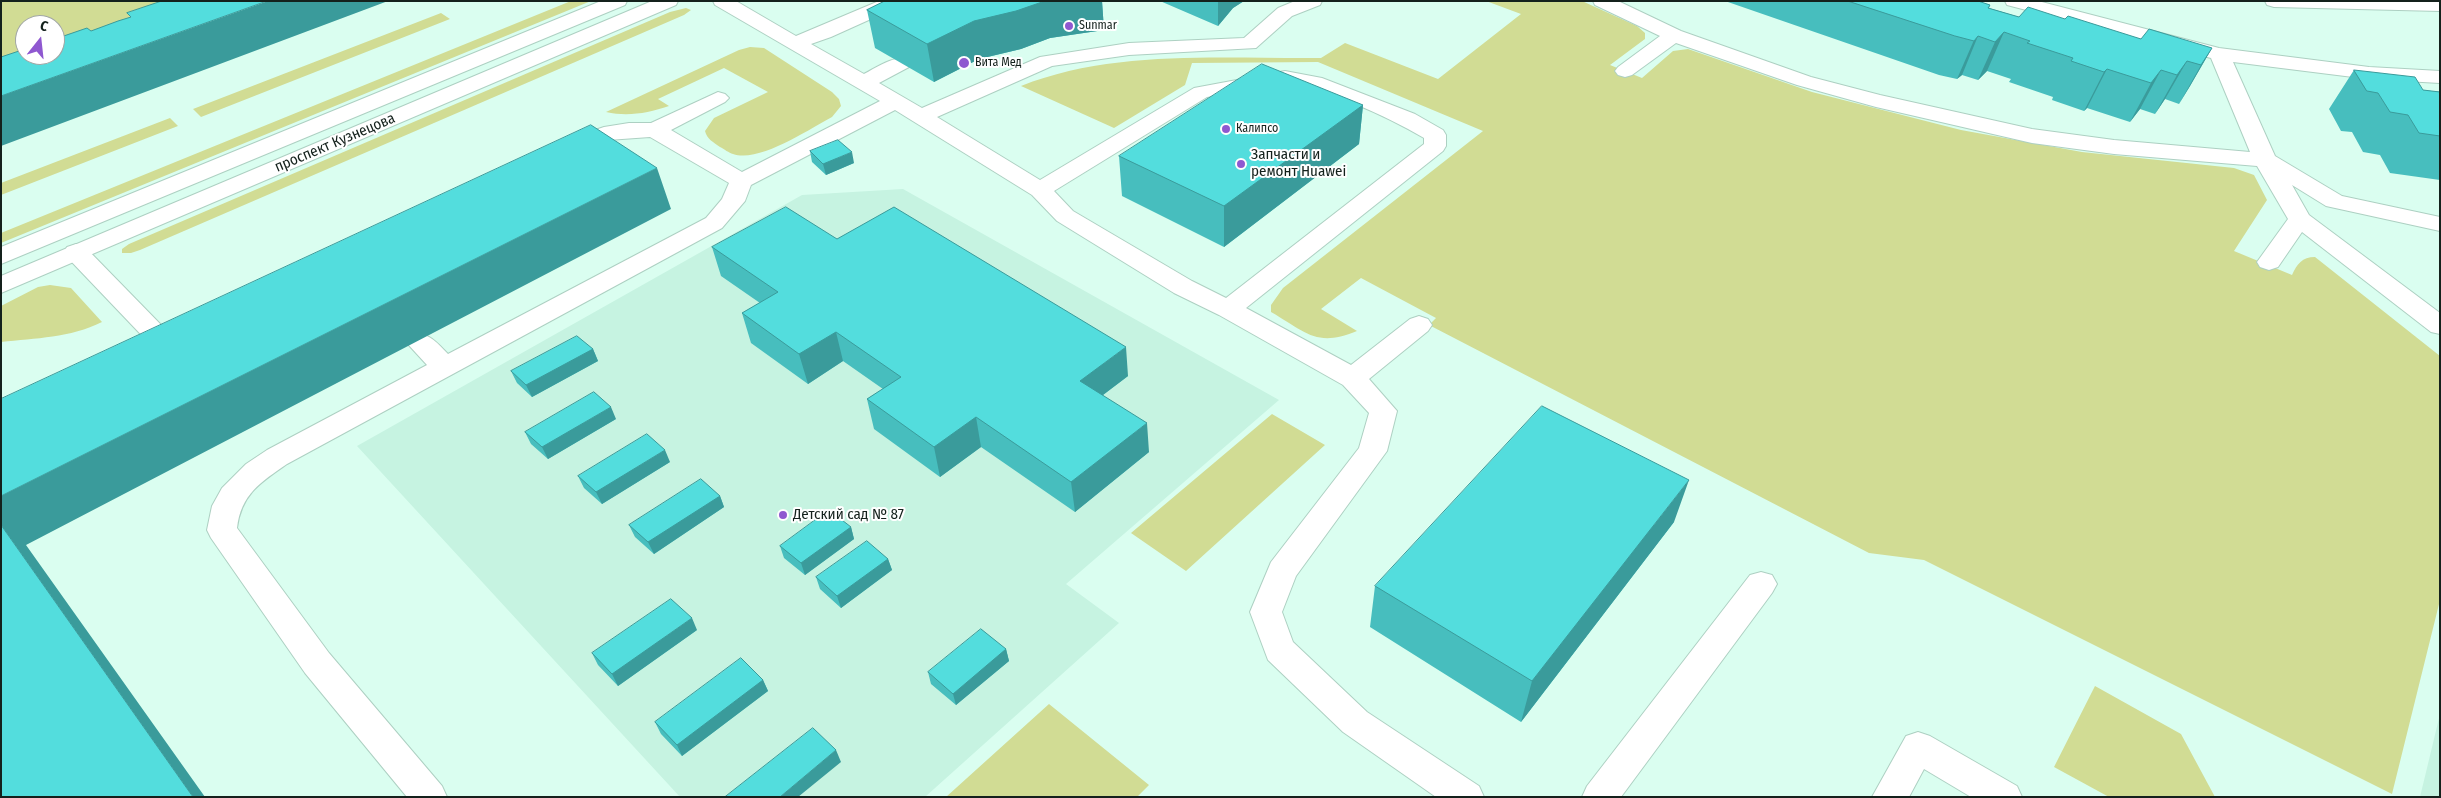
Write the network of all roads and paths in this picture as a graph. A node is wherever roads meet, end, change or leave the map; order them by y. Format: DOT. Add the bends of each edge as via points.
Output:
graph roads {
  1 [pos="618,1"];
  2 [pos="669,1"];
  3 [pos="722,1"];
  4 [pos="895,1"];
  5 [pos="1313,1"];
  6 [pos="1602,1"];
  7 [pos="2014,1"];
  8 [pos="2274,1"];
  9 [pos="2440,5"];
  10 [pos="1674,35"];
  11 [pos="794,43"];
  12 [pos="2219,54"];
  13 [pos="902,63"];
  14 [pos="1625,71"];
  15 [pos="2440,77"];
  16 [pos="862,83"];
  17 [pos="718,98"];
  18 [pos="894,102"];
  19 [pos="921,116"];
  20 [pos="655,130"];
  21 [pos="546,156"];
  22 [pos="2265,160"];
  23 [pos="741,181"];
  24 [pos="1040,190"];
  25 [pos="2300,219"];
  26 [pos="2440,224"];
  27 [pos="76,252"];
  28 [pos="1,256"];
  29 [pos="2269,262"];
  30 [pos="1,286"];
  31 [pos="1228,309"];
  32 [pos="1418,325"];
  33 [pos="2440,326"];
  34 [pos="159,338"];
  35 [pos="418,341"];
  36 [pos="446,367"];
  37 [pos="1353,378"];
  38 [pos="1761,584"];
  39 [pos="429,797"];
  40 [pos="1466,797"];
  41 [pos="1600,797"];
  42 [pos="1890,797"];
  43 [pos="2004,797"];
  1 -- 28 [label="street, проспект Кузнецова"];
  2 -- 27 [label="street, проспект Кузнецова"];
  3 -- 11 [label="street"];
  4 -- 11 [label="street"];
  5 -- 19 [label="street" via="1285,12 1249,44 1129,49 1047,61"];
  6 -- 10 [label="street"];
  7 -- 12 [label="street"];
  8 -- 9 [label="street"];
  10 -- 14 [label="street"];
  10 -- 22 [label="street" via="1804,81 1952,120 2032,136"];
  11 -- 16 [label="street"];
  12 -- 15 [label="street" via="2368,73"];
  12 -- 22 [label="street"];
  13 -- 16 [label="street"];
  16 -- 18 [label="street"];
  17 -- 20 [label="street"];
  18 -- 19 [label="street"];
  18 -- 23 [label="street"];
  19 -- 24 [label="street"];
  20 -- 21 [label="street" via="604,134"];
  20 -- 23 [label="street"];
  22 -- 25 [label="street"];
  22 -- 26 [label="street" via="2334,201"];
  23 -- 36 [label="street" via="734,201 714,223"];
  24 -- 31 [label="street" via="1065,216 1183,287"];
  24 -- 31 [label="street" via="1201,92 1268,79 1285,77 1315,82 1407,119 1434,135 1435,146"];
  25 -- 29 [label="street"];
  25 -- 33 [label="street"];
  27 -- 30 [label="street, проспект Кузнецова"];
  27 -- 34 [label="street"];
  31 -- 37 [label="street"];
  32 -- 37 [label="street"];
  35 -- 36 [label="street"];
  36 -- 39 [label="street" via="276,457 251,475 233,494 222,513 222,530 317,663"];
  37 -- 40 [label="street" via="1383,411 1374,451 1282,571 1266,612 1280,650 1354,722"];
  38 -- 41 [label="street"];
  42 -- 43 [label="street" via="1918,747"];
}
